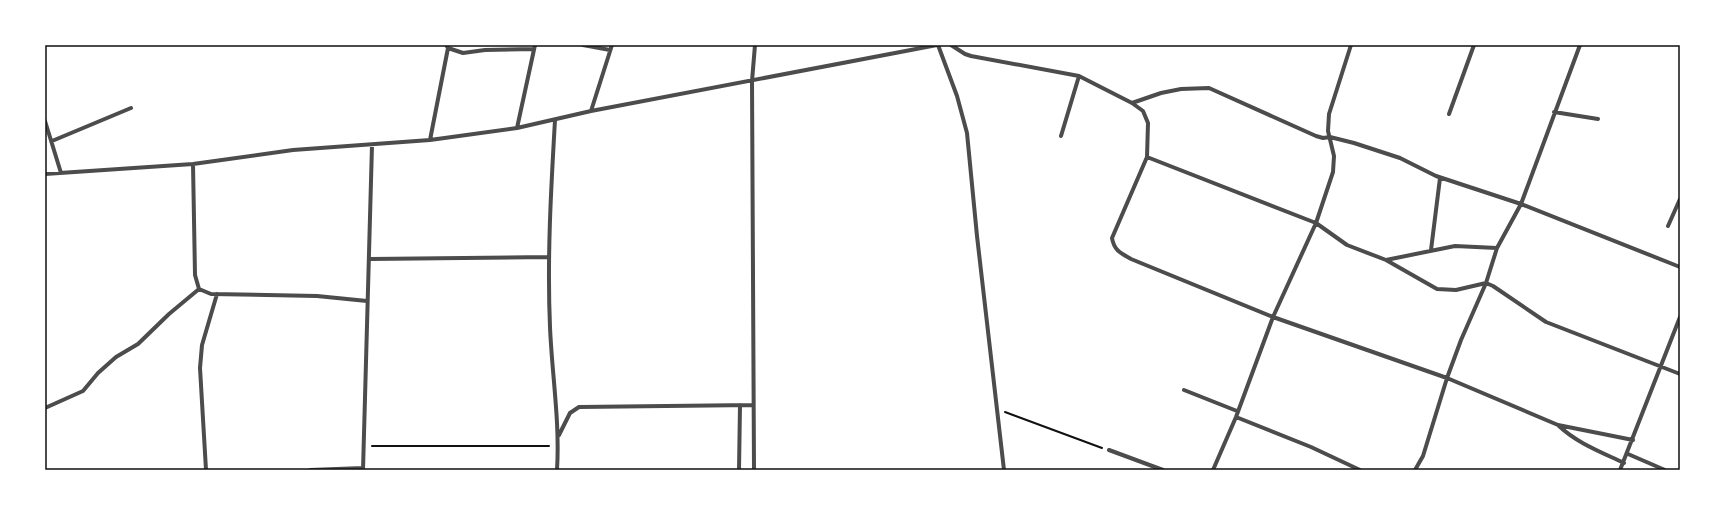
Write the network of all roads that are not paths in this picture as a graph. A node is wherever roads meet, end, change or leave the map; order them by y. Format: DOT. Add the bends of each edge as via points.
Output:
graph roads {
  1 [pos="583,45"];
  2 [pos="755,45"];
  3 [pos="937,45"];
  4 [pos="951,45"];
  5 [pos="1351,45"];
  6 [pos="1474,45"];
  7 [pos="1580,45"];
  8 [pos="447,47"];
  9 [pos="535,47"];
  10 [pos="611,47"];
  11 [pos="1079,76"];
  12 [pos="752,81"];
  13 [pos="1132,103"];
  14 [pos="131,108"];
  15 [pos="591,111"];
  16 [pos="1554,112"];
  17 [pos="1449,114"];
  18 [pos="1598,119"];
  19 [pos="555,120"];
  20 [pos="45,121"];
  21 [pos="517,128"];
  22 [pos="1061,136"];
  23 [pos="1330,137"];
  24 [pos="430,140"];
  25 [pos="52,141"];
  26 [pos="372,145"];
  27 [pos="1147,157"];
  28 [pos="193,164"];
  29 [pos="61,173"];
  30 [pos="45,174"];
  31 [pos="1440,178"];
  32 [pos="1680,199"];
  33 [pos="1521,204"];
  34 [pos="1316,223"];
  35 [pos="1668,226"];
  36 [pos="1497,248"];
  37 [pos="1431,250"];
  38 [pos="548,257"];
  39 [pos="370,259"];
  40 [pos="1386,260"];
  41 [pos="1680,267"];
  42 [pos="1486,283"];
  43 [pos="199,289"];
  44 [pos="217,294"];
  45 [pos="367,301"];
  46 [pos="1680,317"];
  47 [pos="1273,318"];
  48 [pos="1662,366"];
  49 [pos="1680,374"];
  50 [pos="1447,378"];
  51 [pos="1184,390"];
  52 [pos="740,405"];
  53 [pos="753,405"];
  54 [pos="45,408"];
  55 [pos="1237,411"];
  56 [pos="1236,417"];
  57 [pos="1558,425"];
  58 [pos="559,435"];
  59 [pos="1633,440"];
  60 [pos="1109,450"];
  61 [pos="1628,454"];
  62 [pos="1624,463"];
  63 [pos="363,469"];
  64 [pos="206,470"];
  65 [pos="310,470"];
  66 [pos="557,470"];
  67 [pos="739,470"];
  68 [pos="754,470"];
  69 [pos="1004,470"];
  70 [pos="1163,470"];
  71 [pos="1213,470"];
  72 [pos="1360,470"];
  73 [pos="1415,470"];
  74 [pos="1620,470"];
  75 [pos="1665,470"];
  1 -- 10 [label="street"];
  2 -- 12 [label="street"];
  3 -- 12 [label="street"];
  3 -- 69 [label="street" via="957,96 966,133"];
  4 -- 11 [label="street" via="971,56"];
  5 -- 23 [label="street" via="1329,114"];
  6 -- 17 [label="street"];
  7 -- 16 [label="street"];
  8 -- 9 [label="street" via="463,53"];
  8 -- 24 [label="street"];
  9 -- 21 [label="street"];
  10 -- 15 [label="street"];
  11 -- 13 [label="street"];
  11 -- 22 [label="street"];
  12 -- 15 [label="street"];
  12 -- 53 [label="street"];
  13 -- 23 [label="street" via="1181,89 1209,88 1316,136"];
  13 -- 27 [label="street" via="1143,111 1148,123"];
  14 -- 25 [label="street"];
  15 -- 19 [label="street"];
  16 -- 18 [label="street"];
  16 -- 33 [label="street"];
  19 -- 21 [label="street"];
  19 -- 38 [label="street"];
  20 -- 25 [label="street"];
  21 -- 24 [label="street"];
  23 -- 31 [label="street" via="1400,158"];
  23 -- 34 [label="street" via="1334,156 1333,172"];
  24 -- 26 [label="street"];
  25 -- 29 [label="street"];
  26 -- 28 [label="street" via="292,150"];
  26 -- 39 [label="street"];
  27 -- 34 [label="street"];
  27 -- 47 [label="street" via="1112,238 1113,246 1131,259"];
  28 -- 29 [label="street"];
  28 -- 43 [label="street" via="195,275"];
  29 -- 30 [label="street"];
  31 -- 33 [label="street"];
  31 -- 37 [label="street"];
  32 -- 35 [label="street"];
  33 -- 36 [label="street"];
  33 -- 41 [label="street"];
  34 -- 40 [label="street" via="1347,245"];
  34 -- 47 [label="street"];
  36 -- 37 [label="street" via="1455,246"];
  36 -- 42 [label="street"];
  37 -- 40 [label="street"];
  38 -- 39 [label="street"];
  38 -- 58 [label="street" via="550,328"];
  39 -- 45 [label="street"];
  40 -- 42 [label="street" via="1437,289 1456,290"];
  42 -- 48 [label="street" via="1498,288 1554,326"];
  42 -- 50 [label="street"];
  43 -- 44 [label="street"];
  43 -- 54 [label="street" via="138,344 98,372 83,391"];
  44 -- 45 [label="street" via="317,296"];
  44 -- 64 [label="street" via="202,345 200,368"];
  45 -- 63 [label="street"];
  46 -- 48 [label="street"];
  47 -- 50 [label="street"];
  47 -- 55 [label="street"];
  48 -- 49 [label="street"];
  48 -- 59 [label="street"];
  50 -- 57 [label="street"];
  50 -- 73 [label="street" via="1423,456"];
  51 -- 55 [label="street"];
  52 -- 53 [label="street"];
  52 -- 58 [label="street" via="579,407 570,413"];
  52 -- 67 [label="street"];
  53 -- 68 [label="street"];
  55 -- 56 [label="street"];
  56 -- 71 [label="street"];
  56 -- 72 [label="street"];
  57 -- 59 [label="street"];
  57 -- 62 [label="street" via="1581,443"];
  58 -- 66 [label="street"];
  59 -- 61 [label="street"];
  60 -- 70 [label="street"];
  61 -- 62 [label="street"];
  61 -- 75 [label="street"];
  62 -- 74 [label="street"];
  63 -- 65 [label="street"];
}
